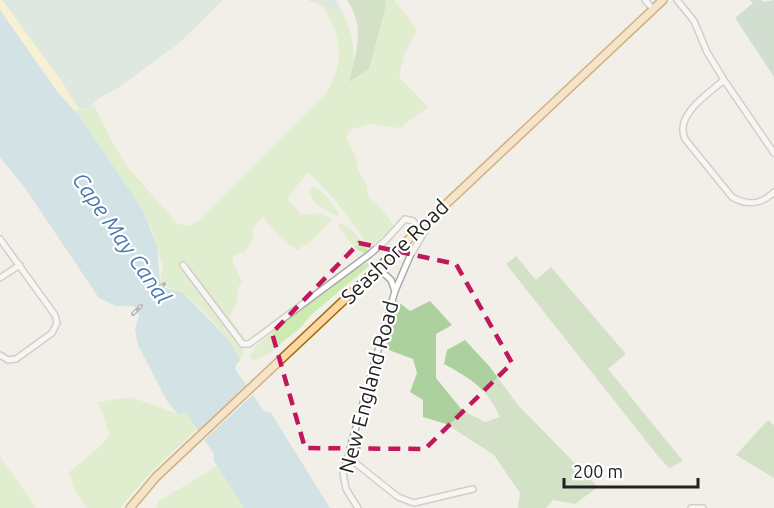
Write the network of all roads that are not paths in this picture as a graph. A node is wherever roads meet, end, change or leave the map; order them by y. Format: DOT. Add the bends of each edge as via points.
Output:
graph roads {
  1 [pos="645,0"];
  2 [pos="663,0"];
  3 [pos="677,0"];
  4 [pos="653,9"];
  5 [pos="724,80"];
  6 [pos="774,153"];
  7 [pos="774,192"];
  8 [pos="435,214"];
  9 [pos="418,229"];
  10 [pos="0,239"];
  11 [pos="20,265"];
  12 [pos="183,265"];
  13 [pos="378,268"];
  14 [pos="0,278"];
  15 [pos="396,291"];
  16 [pos="0,355"];
  17 [pos="348,457"];
  18 [pos="473,489"];
  19 [pos="130,508"];
  20 [pos="358,508"];
  21 [pos="690,508"];
  22 [pos="703,508"];
  1 -- 4 [label="street"];
  2 -- 4 [label="main road, Seashore Road"];
  3 -- 5 [label="street" via="694,21"];
  4 -- 8 [label="main road, Seashore Road"];
  5 -- 6 [label="street"];
  5 -- 7 [label="street" via="685,117 683,135 732,197 753,203"];
  8 -- 9 [label="main road, Seashore Road"];
  8 -- 15 [label="street" via="410,256"];
  9 -- 12 [label="street" via="413,221 405,219 370,254 249,344 242,344"];
  9 -- 13 [label="main road, Seashore Road"];
  10 -- 11 [label="street"];
  11 -- 14 [label="street"];
  11 -- 16 [label="street" via="57,323 55,330 16,358 8,360"];
  13 -- 15 [label="street, New England Road"];
  13 -- 19 [label="main road, Seashore Road" via="156,477"];
  15 -- 17 [label="street, New England Road"];
  17 -- 18 [label="street" via="398,497 414,503"];
  17 -- 20 [label="street, New England Road" via="344,484"];
  21 -- 22 [label="street"];
}
